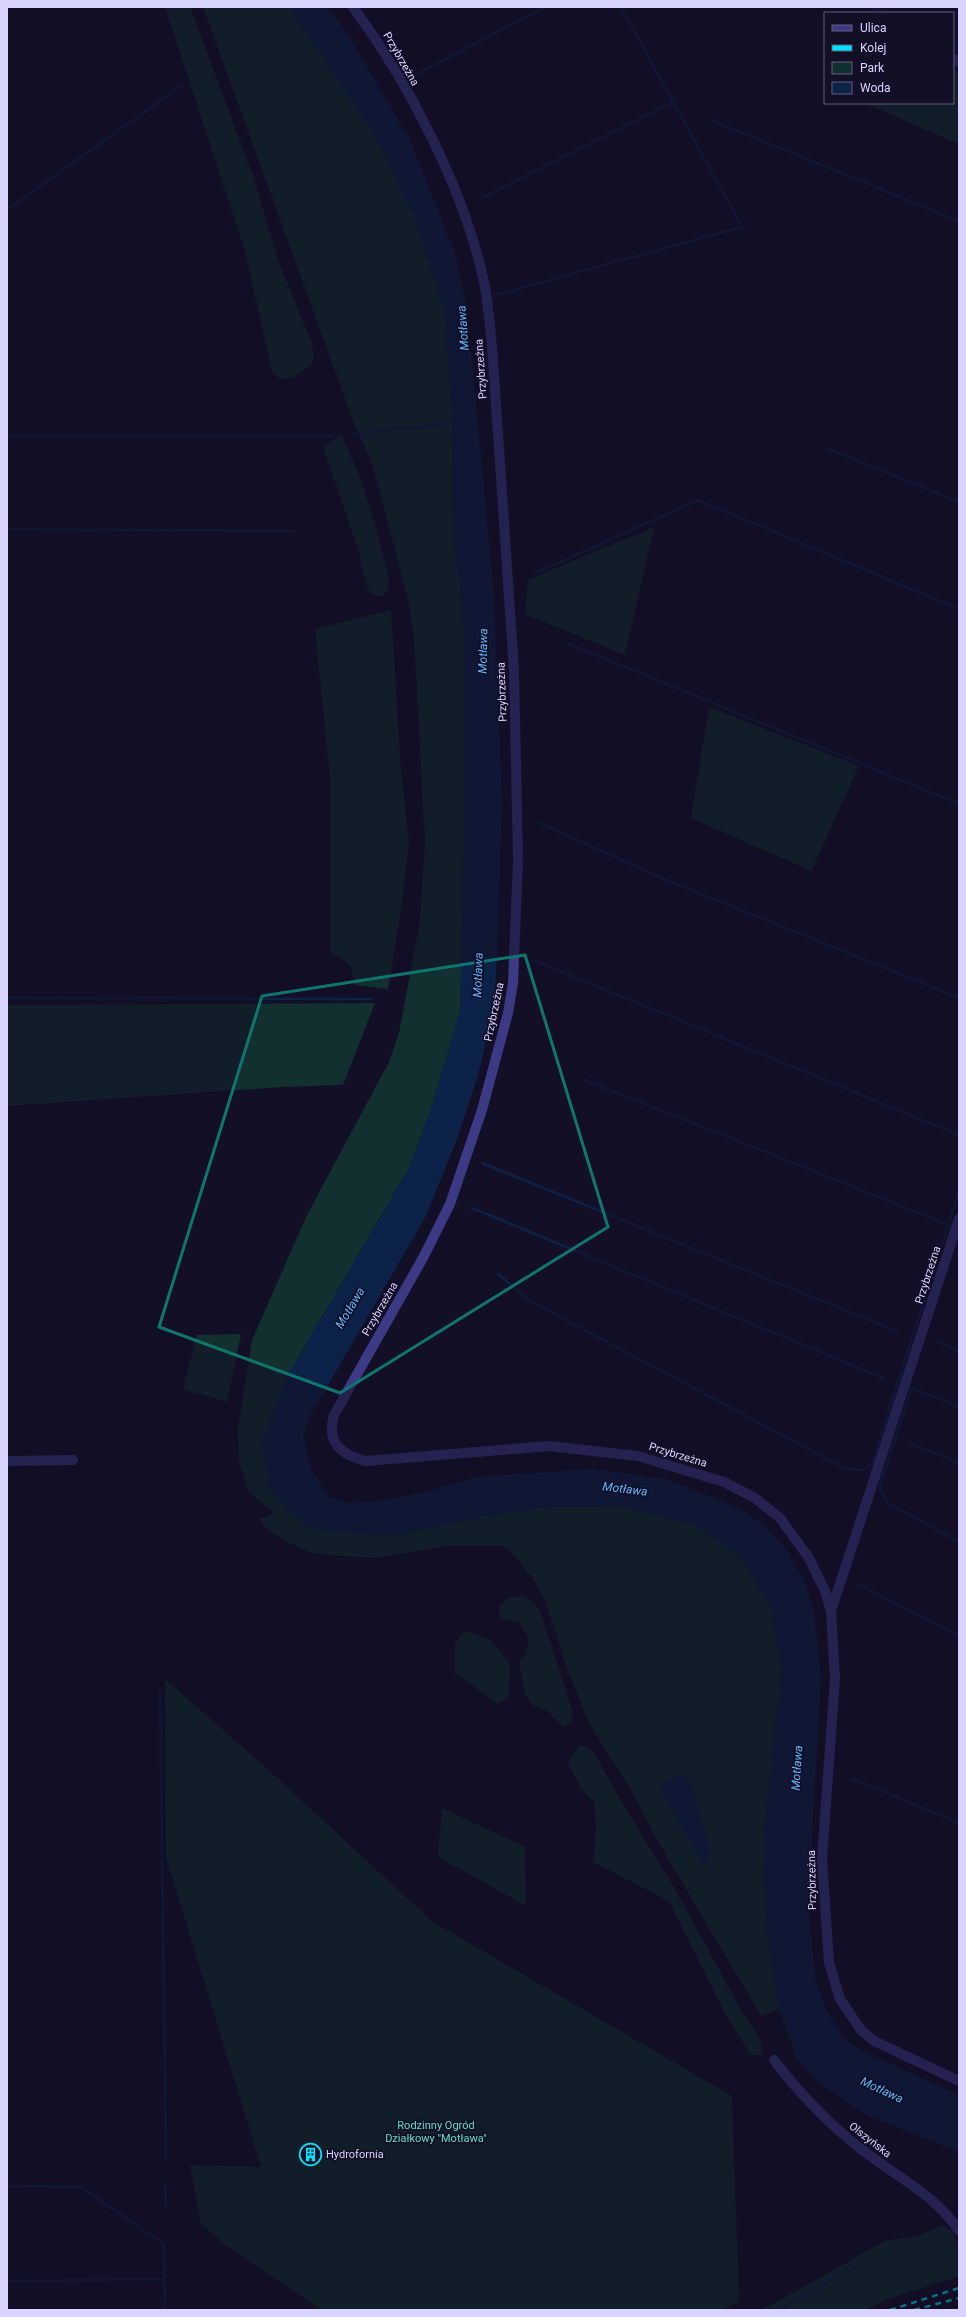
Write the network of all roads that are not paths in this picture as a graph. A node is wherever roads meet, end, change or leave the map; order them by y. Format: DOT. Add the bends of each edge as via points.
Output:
graph roads {
  1 [pos="353,7"];
  2 [pos="959,1220"];
  3 [pos="73,1460"];
  4 [pos="7,1461"];
  5 [pos="831,1611"];
  6 [pos="774,2060"];
  7 [pos="959,2081"];
  8 [pos="959,2230"];
  1 -- 5 [label="street, Przybrzeżna" via="387,56 430,137 463,212 484,281 493,360 514,671 518,860 513,983 508,1013 482,1110 450,1204 424,1256 334,1415 330,1427 333,1439 350,1457 366,1461 549,1446 638,1456 717,1480 755,1498 780,1518 810,1558"];
  2 -- 5 [label="street, Przybrzeżna"];
  3 -- 4 [label="street"];
  5 -- 7 [label="street, Przybrzeżna" via="835,1679 822,1858 829,1962 840,1999 861,2030 874,2040"];
  6 -- 8 [label="street, Olszyńska" via="816,2110 860,2149 932,2201 951,2218"];
}
